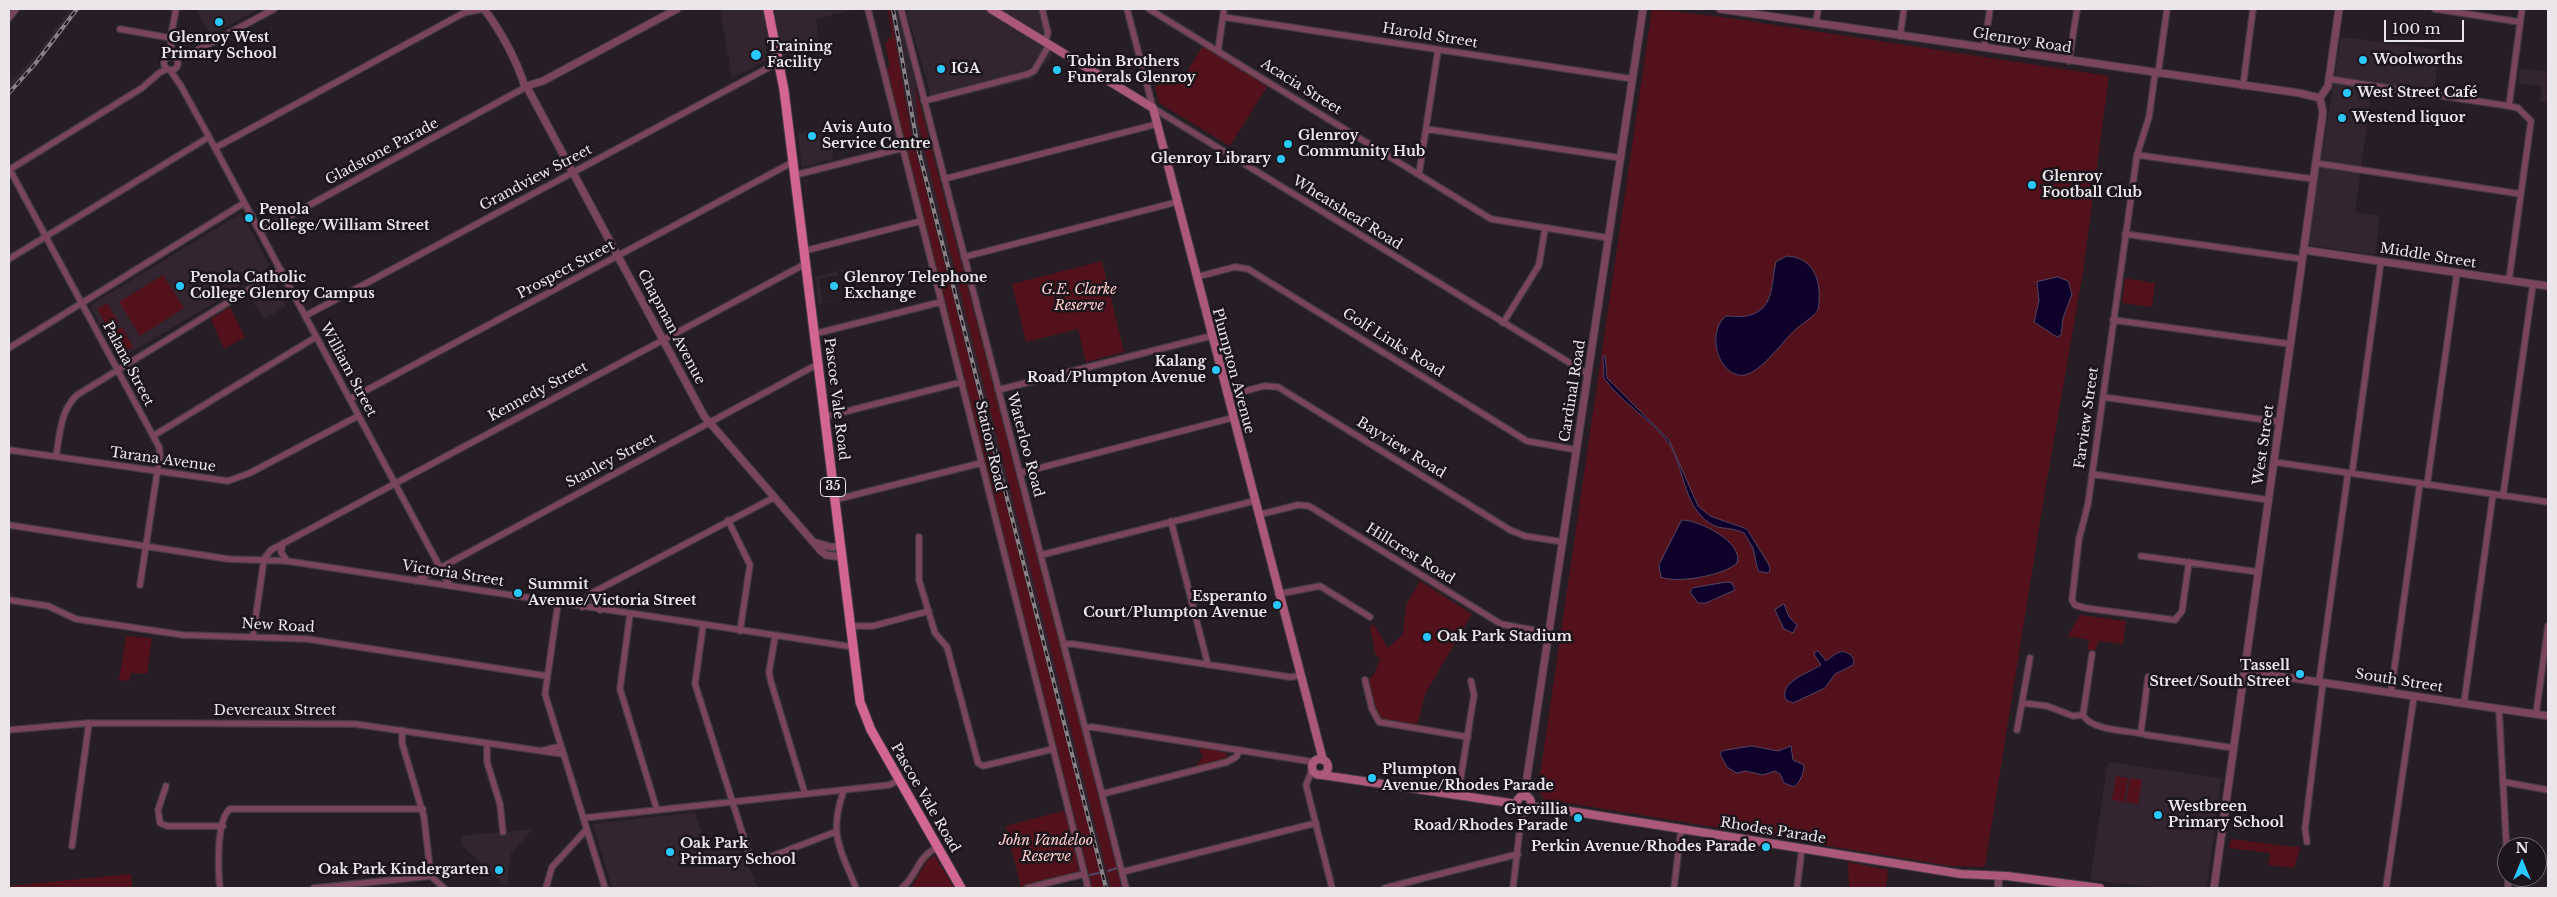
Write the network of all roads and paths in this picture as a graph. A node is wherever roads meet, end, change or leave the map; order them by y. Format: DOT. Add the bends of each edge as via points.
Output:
graph roads {
  1 [pos="16,9"];
  2 [pos="176,9"];
  3 [pos="274,9"];
  4 [pos="484,9"];
  5 [pos="676,9"];
  6 [pos="768,9"];
  7 [pos="868,9"];
  8 [pos="901,9"];
  9 [pos="991,9"];
  10 [pos="1042,9"];
  11 [pos="1127,9"];
  12 [pos="1149,9"];
  13 [pos="1224,9"];
  14 [pos="1643,9"];
  15 [pos="1720,9"];
  16 [pos="1818,9"];
  17 [pos="1904,9"];
  18 [pos="1990,9"];
  19 [pos="2077,9"];
  20 [pos="2167,9"];
  21 [pos="2253,9"];
  22 [pos="2339,9"];
  23 [pos="2435,9"];
  24 [pos="2522,9"];
  25 [pos="1731,10"];
  26 [pos="470,11"];
  27 [pos="1223,17"];
  28 [pos="9,18"];
  29 [pos="2520,22"];
  30 [pos="1816,23"];
  31 [pos="120,29"];
  32 [pos="1900,36"];
  33 [pos="171,38"];
  34 [pos="1048,43"];
  35 [pos="1984,48"];
  36 [pos="1438,50"];
  37 [pos="1218,51"];
  38 [pos="192,53"];
  39 [pos="175,56"];
  40 [pos="164,59"];
  41 [pos="2069,61"];
  42 [pos="779,62"];
  43 [pos="178,66"];
  44 [pos="168,69"];
  45 [pos="2156,74"];
  46 [pos="151,79"];
  47 [pos="1633,79"];
  48 [pos="2329,79"];
  49 [pos="181,86"];
  50 [pos="2242,86"];
  51 [pos="529,88"];
  52 [pos="2320,98"];
  53 [pos="924,101"];
  54 [pos="2509,106"];
  55 [pos="1153,108"];
  56 [pos="1157,124"];
  57 [pos="1426,129"];
  58 [pos="209,137"];
  59 [pos="215,148"];
  60 [pos="902,148"];
  61 [pos="2137,154"];
  62 [pos="1621,158"];
  63 [pos="793,162"];
  64 [pos="2315,163"];
  65 [pos="9,170"];
  66 [pos="574,172"];
  67 [pos="1419,174"];
  68 [pos="795,175"];
  69 [pos="944,179"];
  70 [pos="2313,179"];
  71 [pos="2521,194"];
  72 [pos="1177,202"];
  73 [pos="244,203"];
  74 [pos="921,221"];
  75 [pos="1545,228"];
  76 [pos="260,232"];
  77 [pos="2126,234"];
  78 [pos="46,236"];
  79 [pos="1609,238"];
  80 [pos="2304,250"];
  81 [pos="804,251"];
  82 [pos="618,256"];
  83 [pos="964,257"];
  84 [pos="9,259"];
  85 [pos="2302,259"];
  86 [pos="2381,261"];
  87 [pos="805,264"];
  88 [pos="281,270"];
  89 [pos="2457,273"];
  90 [pos="1196,277"];
  91 [pos="2509,280"];
  92 [pos="2533,284"];
  93 [pos="2548,286"];
  94 [pos="941,302"];
  95 [pos="82,303"];
  96 [pos="305,316"];
  97 [pos="2114,320"];
  98 [pos="1503,323"];
  99 [pos="814,334"];
  100 [pos="1211,336"];
  101 [pos="316,337"];
  102 [pos="663,340"];
  103 [pos="2290,344"];
  104 [pos="9,348"];
  105 [pos="818,364"];
  106 [pos="117,370"];
  107 [pos="1588,374"];
  108 [pos="962,382"];
  109 [pos="998,390"];
  110 [pos="1227,396"];
  111 [pos="2103,397"];
  112 [pos="350,399"];
  113 [pos="358,416"];
  114 [pos="824,417"];
  115 [pos="1232,418"];
  116 [pos="2280,422"];
  117 [pos="709,423"];
  118 [pos="153,436"];
  119 [pos="9,450"];
  120 [pos="1577,450"];
  121 [pos="56,456"];
  122 [pos="981,462"];
  123 [pos="2274,462"];
  124 [pos="158,472"];
  125 [pos="1020,473"];
  126 [pos="2350,473"];
  127 [pos="2092,474"];
  128 [pos="395,483"];
  129 [pos="2424,484"];
  130 [pos="2493,494"];
  131 [pos="773,495"];
  132 [pos="2503,496"];
  133 [pos="834,500"];
  134 [pos="2269,500"];
  135 [pos="1254,501"];
  136 [pos="2548,502"];
  137 [pos="1258,515"];
  138 [pos="728,520"];
  139 [pos="1171,522"];
  140 [pos="9,526"];
  141 [pos="919,537"];
  142 [pos="1563,542"];
  143 [pos="283,543"];
  144 [pos="146,547"];
  145 [pos="841,552"];
  146 [pos="1041,556"];
  147 [pos="2141,556"];
  148 [pos="265,558"];
  149 [pos="287,561"];
  150 [pos="2189,562"];
  151 [pos="439,567"];
  152 [pos="2259,572"];
  153 [pos="416,581"];
  154 [pos="140,585"];
  155 [pos="450,586"];
  156 [pos="594,593"];
  157 [pos="1278,594"];
  158 [pos="9,600"];
  159 [pos="558,603"];
  160 [pos="584,607"];
  161 [pos="600,610"];
  162 [pos="929,611"];
  163 [pos="630,614"];
  164 [pos="1370,616"];
  165 [pos="703,626"];
  166 [pos="850,626"];
  167 [pos="2548,626"];
  168 [pos="740,631"];
  169 [pos="1549,633"];
  170 [pos="253,636"];
  171 [pos="775,636"];
  172 [pos="1063,644"];
  173 [pos="853,647"];
  174 [pos="2092,654"];
  175 [pos="2030,658"];
  176 [pos="1208,665"];
  177 [pos="2245,671"];
  178 [pos="547,676"];
  179 [pos="1299,676"];
  180 [pos="1365,680"];
  181 [pos="1471,681"];
  182 [pos="2179,682"];
  183 [pos="2321,682"];
  184 [pos="2392,692"];
  185 [pos="2414,696"];
  186 [pos="2022,703"];
  187 [pos="2464,703"];
  188 [pos="2500,709"];
  189 [pos="2536,714"];
  190 [pos="2083,715"];
  191 [pos="2548,716"];
  192 [pos="89,723"];
  193 [pos="1085,728"];
  194 [pos="9,730"];
  195 [pos="402,730"];
  196 [pos="2017,730"];
  197 [pos="2141,732"];
  198 [pos="1468,737"];
  199 [pos="487,743"];
  200 [pos="561,746"];
  201 [pos="2234,748"];
  202 [pos="1053,749"];
  203 [pos="1240,750"];
  204 [pos="539,751"];
  205 [pos="563,754"];
  206 [pos="1316,767"];
  207 [pos="1345,778"];
  208 [pos="900,780"];
  209 [pos="2504,782"];
  210 [pos="166,786"];
  211 [pos="844,790"];
  212 [pos="2548,790"];
  213 [pos="806,794"];
  214 [pos="1102,794"];
  215 [pos="1458,795"];
  216 [pos="732,802"];
  217 [pos="1523,803"];
  218 [pos="423,809"];
  219 [pos="658,810"];
  220 [pos="583,818"];
  221 [pos="1316,823"];
  222 [pos="223,826"];
  223 [pos="586,830"];
  224 [pos="1681,830"];
  225 [pos="503,832"];
  226 [pos="835,832"];
  227 [pos="2506,837"];
  228 [pos="2307,842"];
  229 [pos="72,846"];
  230 [pos="937,847"];
  231 [pos="1802,848"];
  232 [pos="1518,854"];
  233 [pos="1122,872"];
  234 [pos="1084,874"];
  235 [pos="432,876"];
  236 [pos="1999,876"];
  237 [pos="348,884"];
  238 [pos="220,888"];
  239 [pos="314,888"];
  240 [pos="342,888"];
  241 [pos="444,888"];
  242 [pos="546,888"];
  243 [pos="605,888"];
  244 [pos="856,888"];
  245 [pos="902,888"];
  246 [pos="961,888"];
  247 [pos="1027,888"];
  248 [pos="1088,888"];
  249 [pos="1126,888"];
  250 [pos="1332,888"];
  251 [pos="1385,888"];
  252 [pos="1513,888"];
  253 [pos="1674,888"];
  254 [pos="1797,888"];
  255 [pos="1998,888"];
  256 [pos="2100,888"];
  257 [pos="2214,888"];
  258 [pos="2386,888"];
  1 -- 28 [label="street"];
  2 -- 33 [label="street"];
  3 -- 38 [label="street"];
  4 -- 26 [label="street"];
  4 -- 51 [label="street, Chapman Avenue"];
  5 -- 51 [label="street, Gladstone Parade"];
  6 -- 42 [label="main road, Pascoe Vale Road / 35"];
  7 -- 60 [label="street, Station Road"];
  8 -- 53 [label="street, Waterloo Road"];
  9 -- 34 [label="main road, Wheatsheaf Road"];
  10 -- 34 [label="street"];
  11 -- 55 [label="street, Plumpton Avenue"];
  12 -- 37 [label="street, Acacia Street"];
  13 -- 27 [label="street"];
  14 -- 47 [label="street, Cardinal Road"];
  15 -- 25 [label="street, Glenroy Road"];
  16 -- 30 [label="street"];
  17 -- 32 [label="street"];
  18 -- 35 [label="street"];
  19 -- 41 [label="street"];
  20 -- 45 [label="street, Farview Street"];
  21 -- 50 [label="street"];
  22 -- 48 [label="street, West Street"];
  23 -- 29 [label="street"];
  24 -- 29 [label="street"];
  25 -- 30 [label="street, Glenroy Road"];
  26 -- 59 [label="street"];
  27 -- 36 [label="street, Harold Street"];
  27 -- 37 [label="street"];
  29 -- 54 [label="street"];
  30 -- 32 [label="street, Glenroy Road"];
  31 -- 33 [label="street"];
  32 -- 35 [label="street, Glenroy Road"];
  33 -- 39 [label="street"];
  33 -- 40 [label="street"];
  34 -- 53 [label="street" via="1034,71 1028,74"];
  34 -- 55 [label="main road, Wheatsheaf Road"];
  35 -- 41 [label="street, Glenroy Road"];
  36 -- 47 [label="street, Harold Street"];
  36 -- 57 [label="street"];
  37 -- 67 [label="street, Acacia Street"];
  38 -- 39 [label="street"];
  38 -- 43 [label="street"];
  39 -- 40 [label="street"];
  39 -- 43 [label="street, William Street"];
  40 -- 44 [label="street, William Street"];
  40 -- 46 [label="street"];
  41 -- 45 [label="street, Glenroy Road"];
  42 -- 63 [label="main road, Pascoe Vale Road / 35"];
  42 -- 66 [label="street, Grandview Street"];
  43 -- 44 [label="street"];
  43 -- 49 [label="street, William Street"];
  44 -- 46 [label="street"];
  44 -- 49 [label="street, William Street"];
  45 -- 50 [label="street, Glenroy Road"];
  45 -- 61 [label="street, Farview Street" via="2149,117"];
  46 -- 65 [label="street" via="142,88"];
  47 -- 62 [label="street, Cardinal Road"];
  48 -- 52 [label="street, West Street"];
  48 -- 54 [label="street"];
  49 -- 58 [label="street, William Street"];
  50 -- 52 [label="street, Glenroy Road"];
  51 -- 66 [label="street, Chapman Avenue"];
  51 -- 76 [label="street, Gladstone Parade"];
  52 -- 64 [label="street, West Street" via="2324,109"];
  53 -- 69 [label="street, Waterloo Road"];
  54 -- 71 [label="street" via="2518,108 2531,121"];
  55 -- 56 [label="main road, Plumpton Avenue"];
  55 -- 98 [label="street, Wheatsheaf Road"];
  56 -- 69 [label="street"];
  56 -- 72 [label="main road, Plumpton Avenue"];
  57 -- 62 [label="street"];
  57 -- 67 [label="street"];
  58 -- 59 [label="street, William Street"];
  58 -- 78 [label="street"];
  59 -- 73 [label="street, William Street"];
  60 -- 68 [label="street"];
  60 -- 74 [label="street, Station Road"];
  61 -- 70 [label="street"];
  61 -- 77 [label="street, Farview Street"];
  62 -- 79 [label="street, Cardinal Road"];
  63 -- 68 [label="main road, Pascoe Vale Road / 35"];
  63 -- 82 [label="street, Prospect Street"];
  64 -- 70 [label="street, West Street"];
  64 -- 71 [label="street"];
  65 -- 78 [label="street, Palana Street"];
  66 -- 82 [label="street, Chapman Avenue"];
  66 -- 96 [label="street, Grandview Street"];
  67 -- 75 [label="street, Acacia Street" via="1495,220"];
  68 -- 81 [label="main road, Pascoe Vale Road / 35"];
  69 -- 83 [label="street, Waterloo Road"];
  70 -- 80 [label="street, West Street"];
  71 -- 91 [label="street"];
  72 -- 83 [label="street"];
  72 -- 90 [label="main road, Plumpton Avenue"];
  73 -- 76 [label="street, William Street"];
  73 -- 95 [label="street"];
  74 -- 81 [label="street"];
  74 -- 94 [label="street, Station Road"];
  75 -- 79 [label="street, Acacia Street"];
  75 -- 98 [label="street" via="1538,265"];
  76 -- 88 [label="street, William Street"];
  77 -- 85 [label="street"];
  77 -- 97 [label="street, Farview Street"];
  78 -- 84 [label="street"];
  78 -- 95 [label="street, Palana Street"];
  79 -- 107 [label="street, Cardinal Road"];
  80 -- 85 [label="street, West Street"];
  80 -- 86 [label="street, Middle Street"];
  81 -- 87 [label="main road, Pascoe Vale Road / 35"];
  82 -- 102 [label="street, Chapman Avenue"];
  82 -- 112 [label="street, Prospect Street"];
  83 -- 109 [label="street, Waterloo Road"];
  85 -- 103 [label="street, West Street"];
  86 -- 89 [label="street, Middle Street"];
  86 -- 126 [label="street"];
  87 -- 99 [label="main road, Pascoe Vale Road / 35"];
  87 -- 102 [label="street, Kennedy Street"];
  88 -- 96 [label="street, William Street"];
  88 -- 106 [label="street"];
  89 -- 91 [label="street, Middle Street"];
  89 -- 129 [label="street"];
  90 -- 100 [label="main road, Plumpton Avenue"];
  90 -- 120 [label="street, Golf Links Road" via="1235,267 1248,269 1528,440"];
  91 -- 92 [label="street, Middle Street"];
  92 -- 93 [label="street, Middle Street"];
  92 -- 132 [label="street"];
  94 -- 99 [label="street"];
  94 -- 108 [label="street, Station Road"];
  95 -- 104 [label="street"];
  95 -- 106 [label="street, Palana Street"];
  96 -- 101 [label="street, William Street"];
  97 -- 103 [label="street"];
  97 -- 111 [label="street, Farview Street"];
  98 -- 107 [label="street, Wheatsheaf Road"];
  99 -- 105 [label="main road, Pascoe Vale Road / 35"];
  100 -- 109 [label="street"];
  100 -- 110 [label="main road, Plumpton Avenue"];
  101 -- 112 [label="street, William Street"];
  101 -- 118 [label="street"];
  102 -- 117 [label="street, Chapman Avenue"];
  102 -- 128 [label="street, Kennedy Street"];
  103 -- 116 [label="street, West Street"];
  105 -- 114 [label="main road, Pascoe Vale Road / 35"];
  105 -- 117 [label="street, Stanley Street"];
  106 -- 118 [label="street, Palana Street"];
  106 -- 121 [label="street" via="71,400 63,417"];
  107 -- 120 [label="street, Cardinal Road"];
  108 -- 114 [label="street"];
  108 -- 122 [label="street, Station Road"];
  109 -- 125 [label="street, Waterloo Road"];
  110 -- 115 [label="main road, Plumpton Avenue"];
  110 -- 142 [label="street, Bayview Road" via="1264,386 1278,387 1510,530 1525,536"];
  111 -- 116 [label="street"];
  111 -- 127 [label="street, Farview Street"];
  112 -- 113 [label="street, William Street"];
  113 -- 124 [label="street, Tarana Avenue" via="240,478 219,481"];
  113 -- 128 [label="street, William Street"];
  114 -- 133 [label="main road, Pascoe Vale Road / 35"];
  115 -- 125 [label="street"];
  115 -- 135 [label="main road, Plumpton Avenue"];
  116 -- 123 [label="street, West Street"];
  117 -- 131 [label="street, Chapman Avenue"];
  117 -- 151 [label="street, Stanley Street"];
  118 -- 124 [label="street, Palana Street" via="160,454"];
  119 -- 121 [label="street, Tarana Avenue"];
  120 -- 142 [label="street, Cardinal Road"];
  121 -- 124 [label="street, Tarana Avenue"];
  122 -- 133 [label="street"];
  122 -- 202 [label="street, Station Road"];
  123 -- 126 [label="street"];
  123 -- 134 [label="street, West Street"];
  124 -- 144 [label="street, Palana Street"];
  125 -- 146 [label="street, Waterloo Road"];
  126 -- 129 [label="street"];
  126 -- 183 [label="street"];
  127 -- 134 [label="street"];
  127 -- 150 [label="street, Farview Street" via="2071,594 2075,605 2175,620 2182,611"];
  128 -- 143 [label="street, Kennedy Street"];
  128 -- 151 [label="street, William Street"];
  129 -- 130 [label="street"];
  129 -- 184 [label="street"];
  130 -- 132 [label="street"];
  130 -- 187 [label="street"];
  131 -- 138 [label="street"];
  131 -- 145 [label="street, Chapman Avenue" via="814,542"];
  132 -- 136 [label="street"];
  133 -- 145 [label="main road, Pascoe Vale Road / 35"];
  134 -- 152 [label="street, West Street"];
  135 -- 137 [label="main road, Plumpton Avenue"];
  135 -- 139 [label="street"];
  137 -- 157 [label="main road, Plumpton Avenue"];
  137 -- 169 [label="street, Hillcrest Road" via="1298,505 1309,506 1500,624"];
  138 -- 156 [label="street"];
  138 -- 168 [label="street" via="750,565"];
  139 -- 146 [label="street"];
  139 -- 176 [label="street"];
  140 -- 144 [label="street"];
  141 -- 162 [label="street" via="919,580"];
  142 -- 169 [label="street, Cardinal Road"];
  143 -- 148 [label="street, Kennedy Street"];
  143 -- 149 [label="street" via="281,552"];
  144 -- 148 [label="street" via="228,559"];
  144 -- 154 [label="street, Palana Street"];
  145 -- 166 [label="main road, Pascoe Vale Road / 35"];
  146 -- 172 [label="street, Waterloo Road"];
  147 -- 150 [label="street"];
  148 -- 149 [label="street, Victoria Street"];
  148 -- 170 [label="street"];
  149 -- 153 [label="street, Victoria Street"];
  150 -- 152 [label="street"];
  151 -- 153 [label="street, Stanley Street"];
  151 -- 155 [label="street, William Street"];
  152 -- 177 [label="street, West Street"];
  153 -- 155 [label="street, Victoria Street"];
  155 -- 159 [label="street, Victoria Street"];
  156 -- 160 [label="street" via="585,598"];
  156 -- 161 [label="street"];
  157 -- 164 [label="street" via="1320,586"];
  157 -- 179 [label="main road, Plumpton Avenue"];
  158 -- 170 [label="street, New Road" via="48,606 76,619 183,635"];
  159 -- 160 [label="street, Victoria Street"];
  159 -- 178 [label="street"];
  160 -- 161 [label="street, Victoria Street"];
  161 -- 163 [label="street, Victoria Street"];
  162 -- 166 [label="street" via="873,626"];
  162 -- 202 [label="street" via="936,635 947,647 979,765"];
  163 -- 165 [label="street, Victoria Street"];
  163 -- 219 [label="street" via="620,689"];
  165 -- 168 [label="street, Victoria Street"];
  165 -- 216 [label="street" via="695,684"];
  166 -- 173 [label="main road, Pascoe Vale Road / 35"];
  167 -- 189 [label="street"];
  168 -- 171 [label="street, Victoria Street"];
  169 -- 217 [label="street, Cardinal Road"];
  170 -- 178 [label="street, New Road" via="307,639"];
  171 -- 173 [label="street, Victoria Street"];
  171 -- 213 [label="street" via="770,682"];
  172 -- 176 [label="street"];
  172 -- 193 [label="street, Waterloo Road"];
  173 -- 208 [label="main road, Pascoe Vale Road / 35" via="863,713"];
  174 -- 190 [label="street"];
  175 -- 186 [label="street"];
  176 -- 179 [label="street"];
  177 -- 183 [label="street, South Street"];
  177 -- 201 [label="street, West Street"];
  178 -- 200 [label="street" via="545,694"];
  179 -- 206 [label="main road, Plumpton Avenue" via="1316,740"];
  180 -- 198 [label="street" via="1372,709 1379,722"];
  181 -- 198 [label="street" via="1474,696"];
  182 -- 197 [label="street" via="2148,677"];
  183 -- 184 [label="street, South Street"];
  183 -- 228 [label="street" via="2305,829"];
  184 -- 185 [label="street, South Street"];
  185 -- 187 [label="street, South Street"];
  185 -- 258 [label="street"];
  186 -- 190 [label="street" via="2047,706 2073,716"];
  186 -- 196 [label="street"];
  187 -- 188 [label="street, South Street"];
  188 -- 189 [label="street, South Street"];
  188 -- 209 [label="street"];
  189 -- 191 [label="street, South Street"];
  190 -- 197 [label="street" via="2114,730"];
  192 -- 194 [label="street, Devereaux Street"];
  192 -- 195 [label="street, Devereaux Street" via="355,724"];
  192 -- 229 [label="street"];
  193 -- 203 [label="street"];
  193 -- 214 [label="street, Waterloo Road"];
  195 -- 199 [label="street, Devereaux Street"];
  195 -- 218 [label="street" via="402,743"];
  197 -- 201 [label="street"];
  198 -- 215 [label="street"];
  199 -- 204 [label="street, Devereaux Street"];
  199 -- 225 [label="street" via="487,762 500,804"];
  200 -- 204 [label="street, Devereaux Street"];
  200 -- 205 [label="street"];
  201 -- 257 [label="street, West Street"];
  202 -- 234 [label="street, Station Road"];
  203 -- 206 [label="street" via="1299,759"];
  203 -- 214 [label="street" via="1227,762"];
  204 -- 205 [label="street, Devereaux Street"];
  205 -- 220 [label="street"];
  206 -- 207 [label="main road, Rhodes Parade"];
  206 -- 207 [label="main road, Rhodes Parade" via="1327,763 1328,768"];
  206 -- 221 [label="street" via="1307,778"];
  207 -- 215 [label="main road, Rhodes Parade"];
  208 -- 211 [label="street" via="889,785"];
  208 -- 230 [label="main road, Pascoe Vale Road / 35"];
  209 -- 212 [label="street"];
  209 -- 227 [label="street"];
  210 -- 222 [label="street" via="158,810 160,822 167,826"];
  211 -- 213 [label="street"];
  211 -- 226 [label="street" via="836,811"];
  213 -- 216 [label="street"];
  214 -- 233 [label="street, Waterloo Road"];
  215 -- 217 [label="main road, Rhodes Parade"];
  216 -- 219 [label="street"];
  216 -- 226 [label="street" via="748,853 754,860 765,859"];
  217 -- 224 [label="main road, Rhodes Parade"];
  217 -- 232 [label="street"];
  218 -- 222 [label="street" via="234,808 225,814"];
  218 -- 235 [label="street"];
  219 -- 220 [label="street"];
  220 -- 223 [label="street"];
  221 -- 233 [label="street"];
  221 -- 250 [label="street"];
  222 -- 238 [label="street" via="218,863"];
  223 -- 242 [label="street" via="552,867"];
  223 -- 243 [label="street"];
  224 -- 231 [label="main road, Rhodes Parade"];
  224 -- 253 [label="street"];
  226 -- 244 [label="street"];
  230 -- 245 [label="street" via="921,858"];
  230 -- 246 [label="main road, Pascoe Vale Road / 35"];
  231 -- 236 [label="main road, Rhodes Parade" via="1960,874"];
  231 -- 254 [label="street"];
  232 -- 251 [label="street"];
  232 -- 252 [label="street"];
  233 -- 249 [label="street, Waterloo Road"];
  234 -- 247 [label="street"];
  234 -- 248 [label="street, Station Road"];
  235 -- 237 [label="street"];
  235 -- 241 [label="street"];
  236 -- 255 [label="street"];
  236 -- 256 [label="main road, Rhodes Parade"];
  237 -- 239 [label="street"];
  237 -- 240 [label="street"];
}
